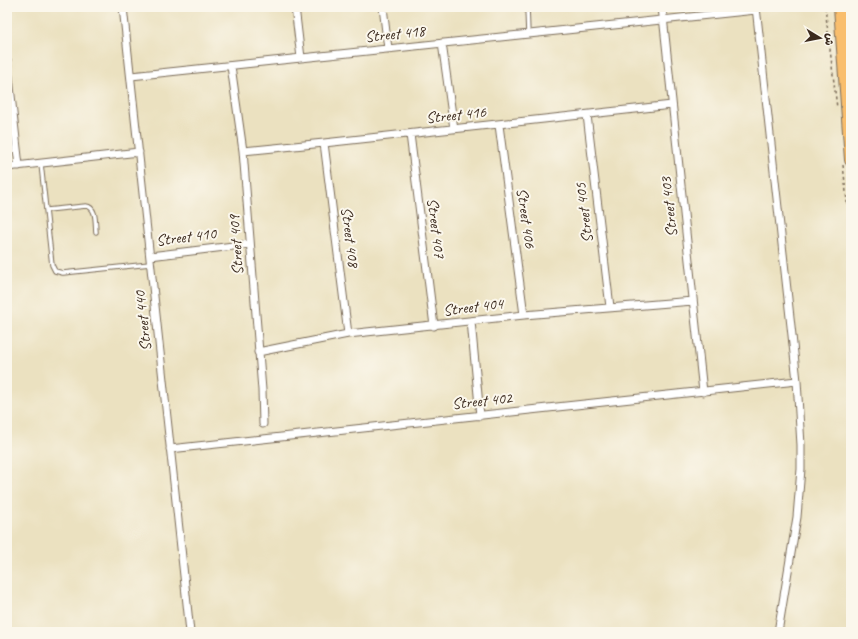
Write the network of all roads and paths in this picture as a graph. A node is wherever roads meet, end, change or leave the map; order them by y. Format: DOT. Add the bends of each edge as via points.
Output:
graph roads {
  1 [pos="123,7"];
  2 [pos="295,7"];
  3 [pos="383,7"];
  4 [pos="527,7"];
  5 [pos="662,7"];
  6 [pos="840,7"];
  7 [pos="845,7"];
  8 [pos="756,8"];
  9 [pos="662,20"];
  10 [pos="528,34"];
  11 [pos="442,43"];
  12 [pos="388,49"];
  13 [pos="851,54"];
  14 [pos="301,58"];
  15 [pos="7,60"];
  16 [pos="231,66"];
  17 [pos="131,76"];
  18 [pos="672,105"];
  19 [pos="587,115"];
  20 [pos="499,125"];
  21 [pos="454,129"];
  22 [pos="410,134"];
  23 [pos="324,143"];
  24 [pos="243,150"];
  25 [pos="139,152"];
  26 [pos="851,160"];
  27 [pos="41,164"];
  28 [pos="19,166"];
  29 [pos="7,167"];
  30 [pos="47,210"];
  31 [pos="96,232"];
  32 [pos="250,244"];
  33 [pos="150,260"];
  34 [pos="693,301"];
  35 [pos="610,307"];
  36 [pos="524,315"];
  37 [pos="471,321"];
  38 [pos="434,326"];
  39 [pos="348,334"];
  40 [pos="258,352"];
  41 [pos="797,381"];
  42 [pos="702,392"];
  43 [pos="480,416"];
  44 [pos="263,424"];
  45 [pos="170,449"];
  46 [pos="190,632"];
  47 [pos="778,632"];
  1 -- 17 [label="street, Street 440"];
  2 -- 14 [label="street"];
  3 -- 12 [label="street"];
  4 -- 10 [label="lane"];
  5 -- 9 [label="street, Street 403"];
  6 -- 26 [label="highway"];
  7 -- 13 [label="highway"];
  8 -- 9 [label="street, Street 418"];
  8 -- 41 [label="street"];
  9 -- 10 [label="street, Street 418"];
  9 -- 18 [label="street, Street 403"];
  10 -- 11 [label="street, Street 418"];
  11 -- 12 [label="street, Street 418"];
  11 -- 21 [label="street"];
  12 -- 14 [label="street, Street 418"];
  14 -- 16 [label="street, Street 418"];
  15 -- 28 [label="street"];
  16 -- 17 [label="street, Street 418"];
  16 -- 24 [label="street, Street 409"];
  17 -- 25 [label="street, Street 440"];
  18 -- 19 [label="street, Street 416"];
  18 -- 34 [label="street, Street 403"];
  19 -- 20 [label="street, Street 416"];
  19 -- 35 [label="street, Street 405"];
  20 -- 21 [label="street, Street 416"];
  20 -- 36 [label="street, Street 406"];
  21 -- 22 [label="street, Street 416"];
  22 -- 23 [label="street, Street 416"];
  22 -- 38 [label="street, Street 407"];
  23 -- 24 [label="street, Street 416"];
  23 -- 39 [label="street, Street 408"];
  24 -- 32 [label="street, Street 409"];
  25 -- 27 [label="street"];
  25 -- 33 [label="street, Street 440"];
  27 -- 28 [label="street"];
  27 -- 30 [label="lane"];
  28 -- 29 [label="street"];
  30 -- 31 [label="lane" via="90,206 94,211"];
  30 -- 33 [label="lane" via="52,265 59,273"];
  32 -- 33 [label="street, Street 410"];
  32 -- 40 [label="street, Street 409"];
  33 -- 45 [label="street, Street 440"];
  34 -- 35 [label="street, Street 404"];
  34 -- 42 [label="street, Street 403"];
  35 -- 36 [label="street, Street 404"];
  36 -- 37 [label="street, Street 404"];
  37 -- 38 [label="street, Street 404"];
  37 -- 43 [label="street"];
  38 -- 39 [label="street, Street 404"];
  39 -- 40 [label="street, Street 404"];
  40 -- 44 [label="street, Street 409"];
  41 -- 42 [label="street, Street 402"];
  41 -- 47 [label="street" via="801,445 800,493"];
  42 -- 43 [label="street, Street 402"];
  43 -- 45 [label="street, Street 402"];
  45 -- 46 [label="street, Street 440"];
}
